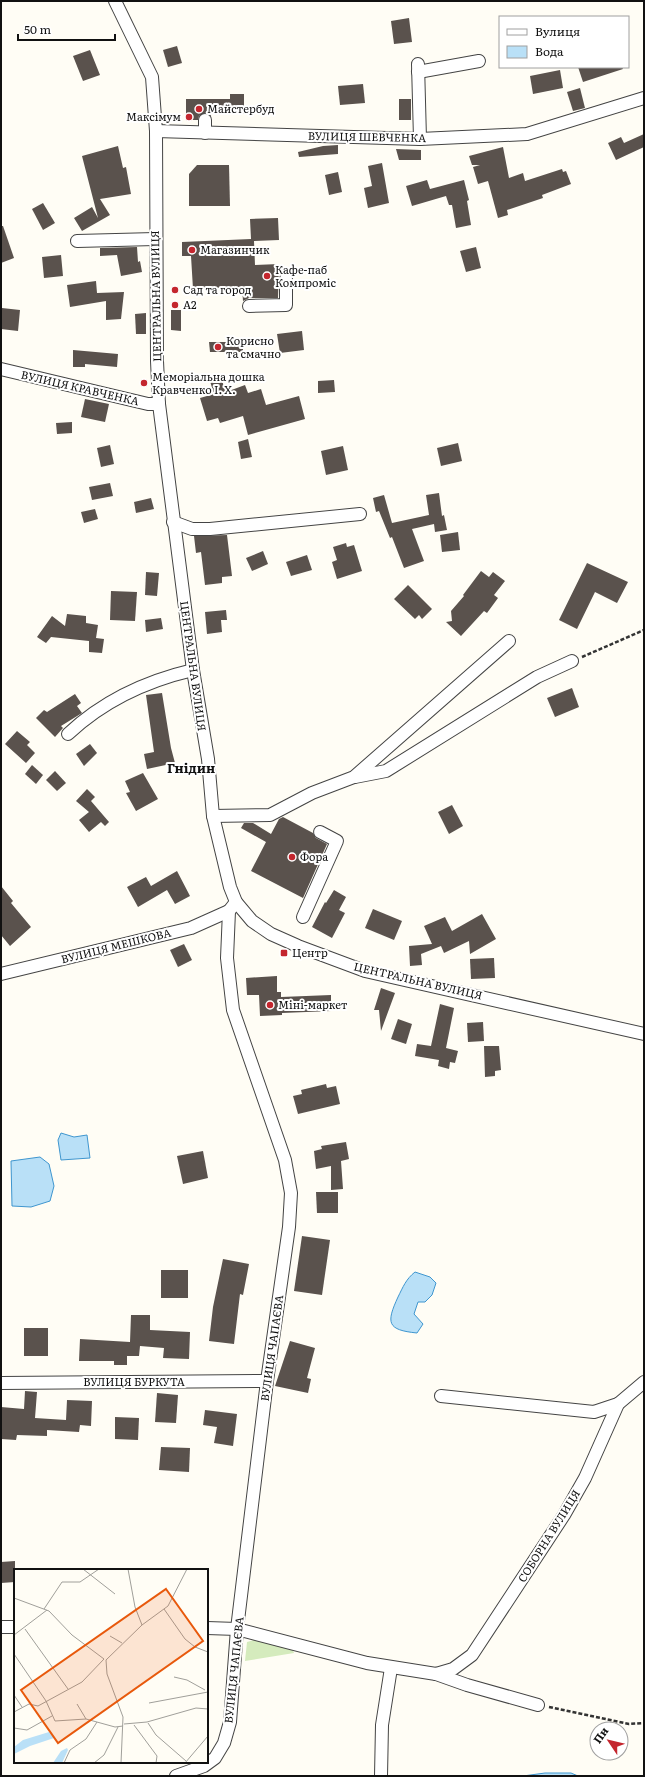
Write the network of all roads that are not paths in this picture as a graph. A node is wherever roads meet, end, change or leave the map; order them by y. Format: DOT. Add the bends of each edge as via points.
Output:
graph roads {
  1 [pos="115,1"];
  2 [pos="479,61"];
  3 [pos="644,98"];
  4 [pos="205,120"];
  5 [pos="156,131"];
  6 [pos="205,133"];
  7 [pos="420,139"];
  8 [pos="155,239"];
  9 [pos="77,241"];
  10 [pos="286,280"];
  11 [pos="249,306"];
  12 [pos="1,369"];
  13 [pos="159,404"];
  14 [pos="360,514"];
  15 [pos="173,522"];
  16 [pos="509,641"];
  17 [pos="572,661"];
  18 [pos="193,670"];
  19 [pos="68,734"];
  20 [pos="354,777"];
  21 [pos="213,816"];
  22 [pos="320,832"];
  23 [pos="232,907"];
  24 [pos="303,918"];
  25 [pos="1,974"];
  26 [pos="644,1034"];
  27 [pos="267,1381"];
  28 [pos="644,1382"];
  29 [pos="1,1383"];
  30 [pos="441,1396"];
  31 [pos="618,1404"];
  32 [pos="1,1627"];
  33 [pos="14,1627"];
  34 [pos="208,1628"];
  35 [pos="237,1629"];
  36 [pos="391,1668"];
  37 [pos="436,1674"];
  38 [pos="538,1705"];
  39 [pos="176,1776"];
  40 [pos="381,1776"];
  1 -- 5 [label="street, ЦЕНТРАЛЬНА ВУЛИЦЯ" via="152,77"];
  2 -- 7 [label="street" via="418,68"];
  3 -- 7 [label="street, ВУЛИЦЯ ШЕВЧЕНКА" via="527,134"];
  4 -- 6 [label="street"];
  5 -- 6 [label="street, ВУЛИЦЯ ШЕВЧЕНКА"];
  5 -- 8 [label="street, ЦЕНТРАЛЬНА ВУЛИЦЯ"];
  6 -- 7 [label="street, ВУЛИЦЯ ШЕВЧЕНКА"];
  8 -- 9 [label="street"];
  8 -- 13 [label="street, ЦЕНТРАЛЬНА ВУЛИЦЯ"];
  10 -- 11 [label="street" via="286,304"];
  12 -- 13 [label="street, ВУЛИЦЯ КРАВЧЕНКА" via="148,404"];
  13 -- 15 [label="street, ЦЕНТРАЛЬНА ВУЛИЦЯ"];
  14 -- 15 [label="street" via="210,529 192,529"];
  15 -- 18 [label="street, ЦЕНТРАЛЬНА ВУЛИЦЯ"];
  16 -- 20 [label="street"];
  17 -- 20 [label="street" via="537,677 386,771"];
  18 -- 19 [label="street" via="132,690 102,706"];
  18 -- 21 [label="street, ЦЕНТРАЛЬНА ВУЛИЦЯ" via="208,759"];
  20 -- 21 [label="street" via="312,793 270,814"];
  21 -- 23 [label="street, ЦЕНТРАЛЬНА ВУЛИЦЯ" via="230,887"];
  22 -- 24 [label="street" via="337,841"];
  23 -- 25 [label="street, ВУЛИЦЯ МЕШКОВА" via="191,928"];
  23 -- 26 [label="street, ЦЕНТРАЛЬНА ВУЛИЦЯ" via="271,934 365,971"];
  23 -- 27 [label="street, ВУЛИЦЯ ЧАПАЄВА" via="226,958 233,1010 285,1160 291,1193 289,1227"];
  27 -- 29 [label="street, ВУЛИЦЯ БУРКУТА"];
  27 -- 35 [label="street, ВУЛИЦЯ ЧАПАЄВА"];
  28 -- 31 [label="street, СОБОРНА ВУЛИЦЯ"];
  30 -- 31 [label="street" via="594,1412"];
  31 -- 37 [label="street, СОБОРНА ВУЛИЦЯ" via="585,1478 564,1515 472,1655 453,1669"];
  32 -- 33 [label="street"];
  34 -- 35 [label="street, СОБОРНА ВУЛИЦЯ"];
  35 -- 36 [label="street, СОБОРНА ВУЛИЦЯ"];
  35 -- 39 [label="street, ВУЛИЦЯ ЧАПАЄВА" via="230,1722 224,1743 215,1758 204,1766"];
  36 -- 37 [label="street, СОБОРНА ВУЛИЦЯ"];
  36 -- 40 [label="street" via="382,1725"];
  37 -- 38 [label="street, СОБОРНА ВУЛИЦЯ"];
}
